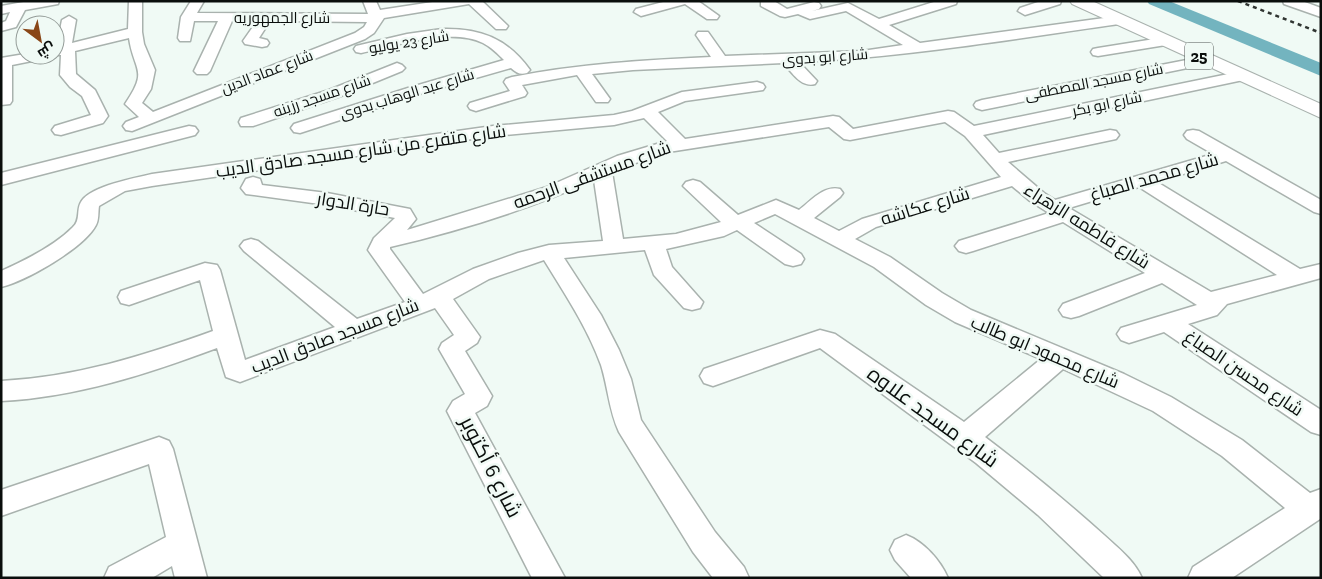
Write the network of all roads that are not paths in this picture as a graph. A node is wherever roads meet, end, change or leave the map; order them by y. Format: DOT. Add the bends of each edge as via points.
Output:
graph roads {
  1 [pos="136,1"];
  2 [pos="198,1"];
  3 [pos="464,1"];
  4 [pos="474,1"];
  5 [pos="683,1"];
  6 [pos="689,1"];
  7 [pos="768,1"];
  8 [pos="835,1"];
  9 [pos="905,1"];
  10 [pos="951,1"];
  11 [pos="1055,1"];
  12 [pos="1078,1"];
  13 [pos="1097,1"];
  14 [pos="1289,1"];
  15 [pos="53,2"];
  16 [pos="803,6"];
  17 [pos="20,7"];
  18 [pos="1316,8"];
  19 [pos="928,9"];
  20 [pos="1,10"];
  21 [pos="374,11"];
  22 [pos="1025,11"];
  23 [pos="641,12"];
  24 [pos="712,16"];
  25 [pos="188,17"];
  26 [pos="227,17"];
  27 [pos="266,18"];
  28 [pos="348,18"];
  29 [pos="69,20"];
  30 [pos="1119,20"];
  31 [pos="879,24"];
  32 [pos="501,26"];
  33 [pos="1,27"];
  34 [pos="328,31"];
  35 [pos="135,32"];
  36 [pos="703,35"];
  37 [pos="65,38"];
  38 [pos="185,38"];
  39 [pos="1167,41"];
  40 [pos="306,42"];
  41 [pos="346,42"];
  42 [pos="262,43"];
  43 [pos="919,48"];
  44 [pos="65,50"];
  45 [pos="361,50"];
  46 [pos="1098,52"];
  47 [pos="282,53"];
  48 [pos="788,59"];
  49 [pos="15,60"];
  50 [pos="1206,60"];
  51 [pos="721,61"];
  52 [pos="514,62"];
  53 [pos="2,63"];
  54 [pos="65,63"];
  55 [pos="664,63"];
  56 [pos="580,70"];
  57 [pos="202,71"];
  58 [pos="1242,76"];
  59 [pos="530,78"];
  60 [pos="809,81"];
  61 [pos="683,85"];
  62 [pos="758,87"];
  63 [pos="602,99"];
  64 [pos="1321,100"];
  65 [pos="4,101"];
  66 [pos="982,104"];
  67 [pos="476,106"];
  68 [pos="647,111"];
  69 [pos="1321,112"];
  70 [pos="948,116"];
  71 [pos="151,119"];
  72 [pos="247,122"];
  73 [pos="132,126"];
  74 [pos="300,128"];
  75 [pos="61,130"];
  76 [pos="189,131"];
  77 [pos="971,132"];
  78 [pos="1110,135"];
  79 [pos="1193,135"];
  80 [pos="680,144"];
  81 [pos="1228,155"];
  82 [pos="995,159"];
  83 [pos="602,170"];
  84 [pos="1,179"];
  85 [pos="1014,179"];
  86 [pos="1142,181"];
  87 [pos="253,183"];
  88 [pos="693,186"];
  89 [pos="833,193"];
  90 [pos="774,205"];
  91 [pos="1321,208"];
  92 [pos="1058,211"];
  93 [pos="801,218"];
  94 [pos="738,223"];
  95 [pos="839,239"];
  96 [pos="381,243"];
  97 [pos="654,244"];
  98 [pos="614,245"];
  99 [pos="251,246"];
  100 [pos="966,246"];
  101 [pos="549,252"];
  102 [pos="793,259"];
  103 [pos="1321,271"];
  104 [pos="1163,274"];
  105 [pos="1296,277"];
  106 [pos="1,280"];
  107 [pos="129,297"];
  108 [pos="429,301"];
  109 [pos="692,302"];
  110 [pos="1214,304"];
  111 [pos="1071,310"];
  112 [pos="1167,322"];
  113 [pos="353,329"];
  114 [pos="1129,334"];
  115 [pos="226,335"];
  116 [pos="1058,358"];
  117 [pos="713,376"];
  118 [pos="1,391"];
  119 [pos="1321,424"];
  120 [pos="965,438"];
  121 [pos="1,503"];
  122 [pos="1315,505"];
  123 [pos="183,544"];
  124 [pos="906,550"];
  125 [pos="120,578"];
  126 [pos="191,578"];
  127 [pos="549,578"];
  128 [pos="733,578"];
  129 [pos="932,578"];
  130 [pos="1126,578"];
  131 [pos="1204,578"];
  1 -- 35 [label="street"];
  2 -- 25 [label="street"];
  3 -- 21 [label="street, شارع الجمهوريه"];
  4 -- 32 [label="street"];
  5 -- 23 [label="street"];
  6 -- 24 [label="street"];
  7 -- 16 [label="street" via="766,3 785,13"];
  8 -- 16 [label="street"];
  9 -- 19 [label="street"];
  10 -- 19 [label="street"];
  11 -- 22 [label="street"];
  12 -- 30 [label="highway, 25"];
  13 -- 64 [label="highway, 25"];
  14 -- 18 [label="street"];
  15 -- 17 [label="street"];
  16 -- 31 [label="street" via="810,15 848,7"];
  17 -- 20 [label="street"];
  17 -- 33 [label="street" via="11,24"];
  19 -- 31 [label="street"];
  21 -- 28 [label="street, شارع الجمهوريه"];
  21 -- 41 [label="street, شارع عماد الدين" via="370,30"];
  25 -- 26 [label="street, شارع الجمهوريه"];
  25 -- 38 [label="street"];
  26 -- 27 [label="street, شارع الجمهوريه"];
  26 -- 57 [label="street"];
  27 -- 28 [label="street, شارع الجمهوريه"];
  27 -- 42 [label="street" via="250,41"];
  28 -- 34 [label="street"];
  29 -- 37 [label="street"];
  30 -- 39 [label="highway, 25"];
  30 -- 43 [label="street, شارع ابو بدوى"];
  31 -- 43 [label="street"];
  35 -- 44 [label="street"];
  35 -- 71 [label="street" via="147,70 144,89 133,104"];
  36 -- 51 [label="street"];
  39 -- 46 [label="street"];
  39 -- 50 [label="highway, 25"];
  40 -- 47 [label="street"];
  41 -- 45 [label="street"];
  41 -- 71 [label="street, شارع عماد الدين"];
  43 -- 48 [label="street, شارع ابو بدوى"];
  45 -- 52 [label="street, شارع 23 يوليو" via="419,37 463,34 493,42"];
  45 -- 72 [label="street, شارع مسجد رزينه" via="397,68"];
  48 -- 51 [label="street, شارع ابو بدوى"];
  48 -- 60 [label="street"];
  49 -- 53 [label="street"];
  50 -- 58 [label="highway, 25"];
  50 -- 66 [label="street, شارع مسجد المصطفى"];
  51 -- 55 [label="street, شارع ابو بدوى"];
  52 -- 59 [label="street, شارع 23 يوليو"];
  52 -- 74 [label="street, شارع عبد الوهاب بدوى"];
  53 -- 65 [label="street"];
  54 -- 75 [label="street" via="68,75 89,93 100,116"];
  55 -- 56 [label="street, شارع ابو بدوى"];
  55 -- 61 [label="street"];
  56 -- 59 [label="street, شارع ابو بدوى"];
  56 -- 63 [label="street"];
  58 -- 69 [label="highway, 25"];
  58 -- 77 [label="street, شارع ابو بكر"];
  59 -- 67 [label="street, شارع ابو بدوى" via="511,82 519,93"];
  61 -- 62 [label="street, شارع متفرع من شارع مسجد صادق الديب"];
  61 -- 68 [label="street, شارع متفرع من شارع مسجد صادق الديب" via="663,103"];
  68 -- 80 [label="street"];
  68 -- 106 [label="street, شارع متفرع من شارع مسجد صادق الديب" via="614,120 493,131 119,187 90,203 88,222 79,233"];
  70 -- 77 [label="street, شارع فاطمه الزهراء"];
  70 -- 80 [label="street, شارع مستشفى الرحمه" via="850,135 833,121"];
  71 -- 73 [label="street, شارع عماد الدين"];
  76 -- 84 [label="street"];
  77 -- 82 [label="street, شارع فاطمه الزهراء"];
  78 -- 82 [label="street"];
  79 -- 81 [label="street"];
  80 -- 83 [label="street, شارع مستشفى الرحمه" via="640,154"];
  81 -- 86 [label="street, شارع محمد الصباغ"];
  81 -- 91 [label="street"];
  82 -- 85 [label="street, شارع فاطمه الزهراء"];
  83 -- 96 [label="street, شارع مستشفى الرحمه" via="554,192 424,233"];
  83 -- 98 [label="street"];
  85 -- 92 [label="street, شارع فاطمه الزهراء"];
  85 -- 95 [label="street, شارع عكاشه" via="869,223"];
  86 -- 92 [label="street, شارع محمد الصباغ"];
  86 -- 105 [label="street"];
  87 -- 96 [label="street, حارة الدوار" via="253,190 403,213 404,222"];
  88 -- 94 [label="street"];
  89 -- 93 [label="street"];
  90 -- 93 [label="street, شارع محمود ابو طالب"];
  90 -- 94 [label="street, شارع مسجد صادق الديب"];
  92 -- 100 [label="street, شارع محمد الصباغ"];
  92 -- 104 [label="street, شارع فاطمه الزهراء"];
  93 -- 95 [label="street, شارع محمود ابو طالب"];
  94 -- 97 [label="street, شارع مسجد صادق الديب" via="698,236"];
  94 -- 102 [label="street"];
  95 -- 116 [label="street, شارع محمود ابو طالب" via="882,262 963,316"];
  96 -- 108 [label="street, حارة الدوار" via="380,253"];
  97 -- 98 [label="street, شارع مسجد صادق الديب"];
  97 -- 109 [label="street" via="662,270"];
  98 -- 101 [label="street, شارع مسجد صادق الديب"];
  99 -- 113 [label="street"];
  101 -- 108 [label="street, شارع مسجد صادق الديب" via="503,265"];
  101 -- 128 [label="street" via="584,305 608,351 618,377 628,424 704,542"];
  103 -- 105 [label="street"];
  104 -- 110 [label="street, شارع فاطمه الزهراء"];
  104 -- 111 [label="street"];
  105 -- 110 [label="street" via="1219,298 1214,300"];
  107 -- 115 [label="street, شارع مسجد صادق الديب" via="208,270"];
  108 -- 113 [label="street, شارع مسجد صادق الديب"];
  108 -- 127 [label="street, شارع 6 أكتوبر" via="468,337 451,349 479,396 460,411"];
  110 -- 112 [label="street" via="1209,310"];
  112 -- 114 [label="street"];
  112 -- 119 [label="street, شارع محسن الصباغ"];
  113 -- 115 [label="street, شارع مسجد صادق الديب" via="238,372"];
  115 -- 118 [label="street" via="111,375 44,389"];
  116 -- 120 [label="street"];
  116 -- 122 [label="street, شارع محمود ابو طالب" via="1138,392 1185,417"];
  117 -- 120 [label="street, شارع مسجد علاوه" via="823,339"];
  120 -- 130 [label="street, شارع مسجد علاوه" via="1036,496"];
  121 -- 123 [label="street" via="159,449"];
  122 -- 131 [label="street"];
  123 -- 125 [label="street"];
  123 -- 126 [label="street"];
  124 -- 129 [label="street"];
}
